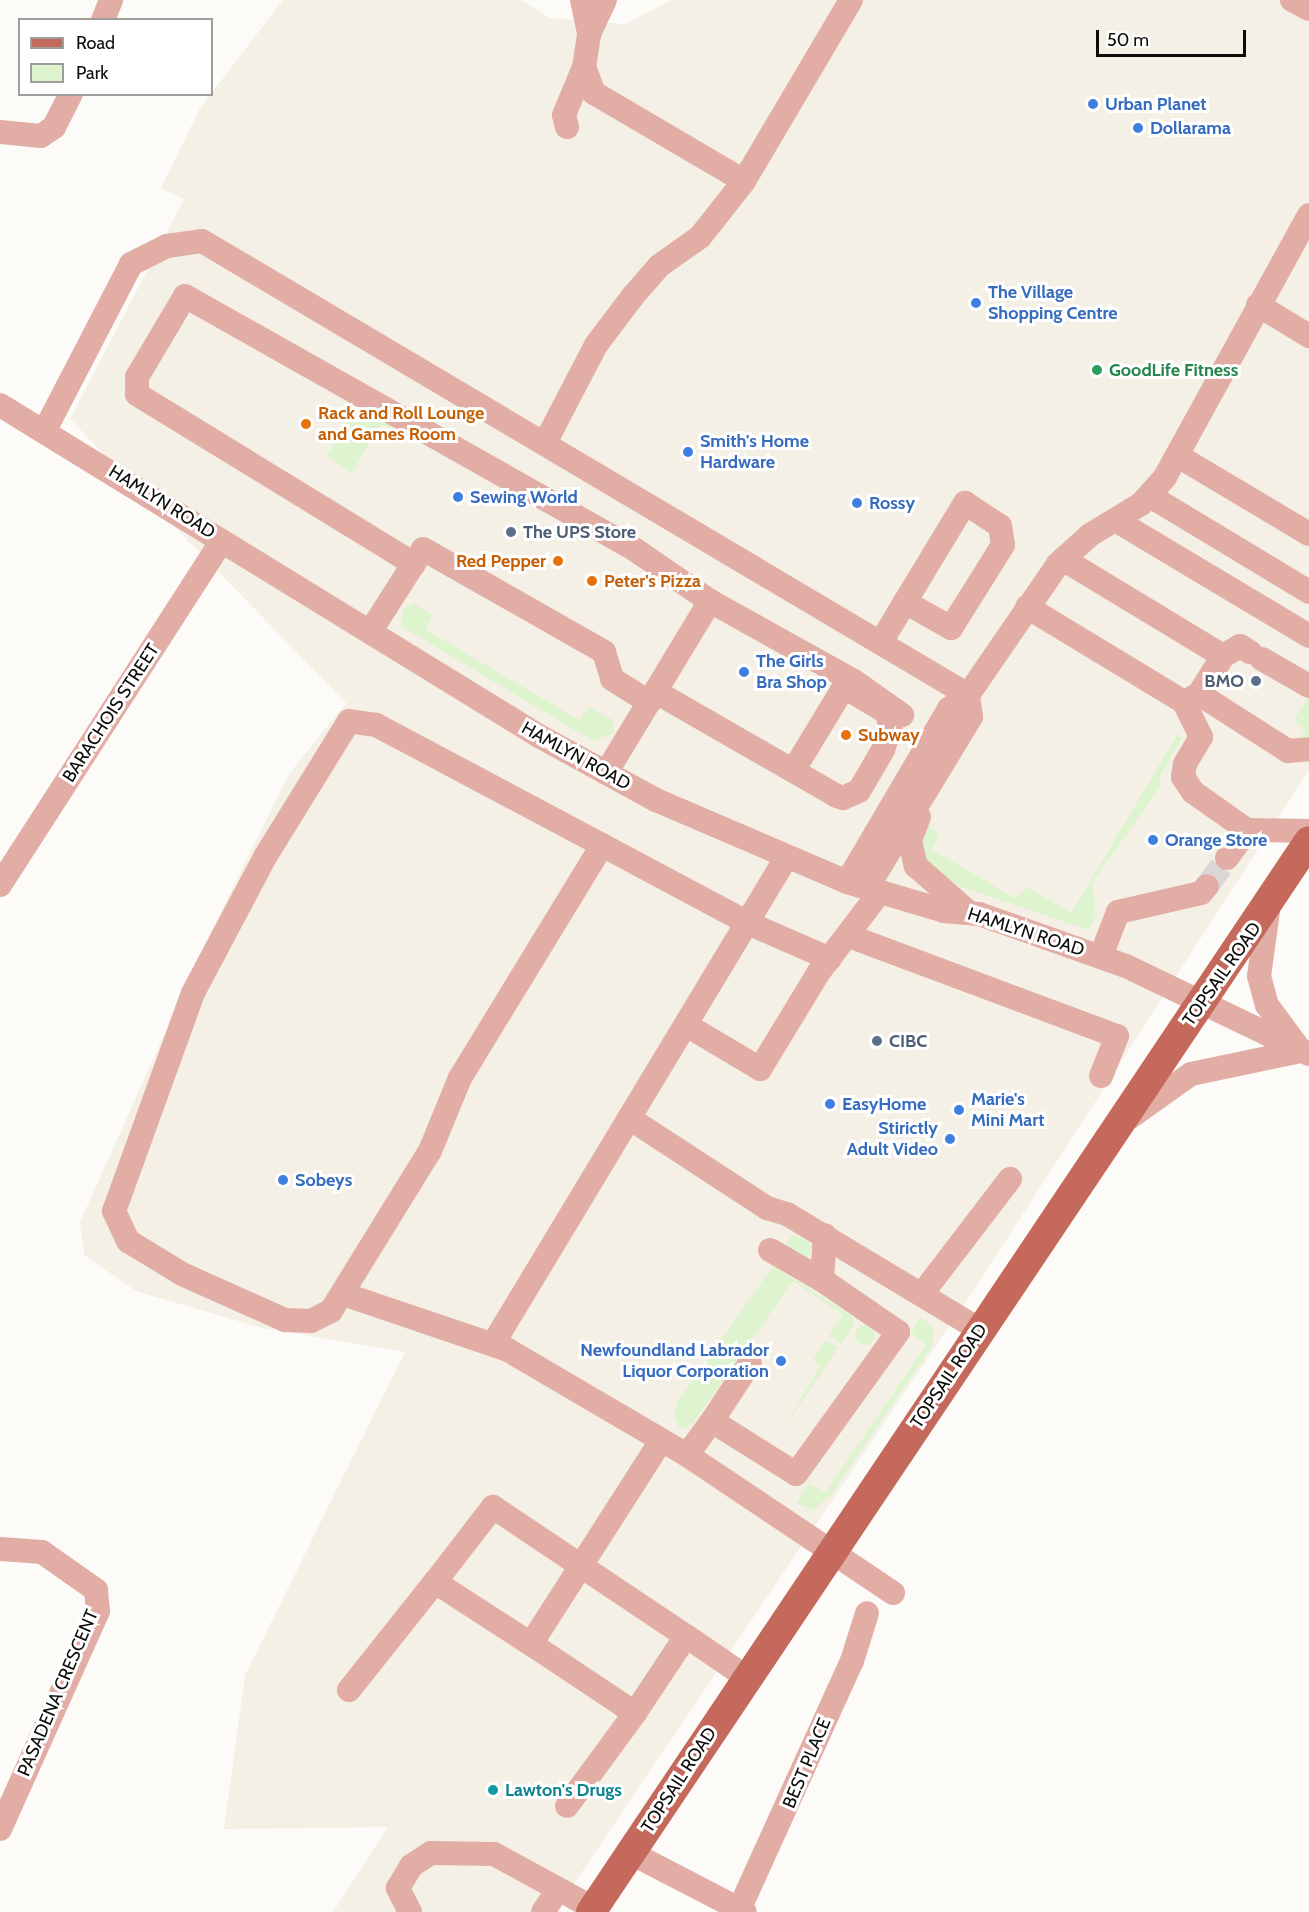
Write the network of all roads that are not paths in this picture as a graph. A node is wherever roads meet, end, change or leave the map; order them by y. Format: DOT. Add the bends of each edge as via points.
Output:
graph roads {
  1 [pos="111,0"];
  2 [pos="582,0"];
  3 [pos="605,0"];
  4 [pos="851,0"];
  5 [pos="1292,0"];
  6 [pos="1309,9"];
  7 [pos="104,18"];
  8 [pos="589,34"];
  9 [pos="584,67"];
  10 [pos="70,96"];
  11 [pos="567,127"];
  12 [pos="0,132"];
  13 [pos="744,181"];
  14 [pos="1309,215"];
  15 [pos="1257,305"];
  16 [pos="1309,336"];
  17 [pos="0,405"];
  18 [pos="45,430"];
  19 [pos="546,441"];
  20 [pos="1178,456"];
  21 [pos="1150,496"];
  22 [pos="1117,521"];
  23 [pos="1309,534"];
  24 [pos="222,541"];
  25 [pos="1064,559"];
  26 [pos="414,564"];
  27 [pos="1309,592"];
  28 [pos="710,601"];
  29 [pos="905,602"];
  30 [pos="1027,607"];
  31 [pos="370,632"];
  32 [pos="1309,636"];
  33 [pos="881,642"];
  34 [pos="1222,656"];
  35 [pos="834,672"];
  36 [pos="1309,686"];
  37 [pos="968,695"];
  38 [pos="653,697"];
  39 [pos="1192,698"];
  40 [pos="902,715"];
  41 [pos="1309,749"];
  42 [pos="787,767"];
  43 [pos="606,773"];
  44 [pos="920,806"];
  45 [pos="1247,830"];
  46 [pos="1309,831"];
  47 [pos="1309,841"];
  48 [pos="602,845"];
  49 [pos="786,858"];
  50 [pos="1227,858"];
  51 [pos="0,885"];
  52 [pos="1207,886"];
  53 [pos="865,887"];
  54 [pos="1269,904"];
  55 [pos="966,910"];
  56 [pos="750,924"];
  57 [pos="849,936"];
  58 [pos="1101,956"];
  59 [pos="830,959"];
  60 [pos="1200,1004"];
  61 [pos="688,1026"];
  62 [pos="1305,1053"];
  63 [pos="1101,1076"];
  64 [pos="629,1118"];
  65 [pos="1120,1124"];
  66 [pos="1010,1179"];
  67 [pos="825,1235"];
  68 [pos="770,1250"];
  69 [pos="822,1280"];
  70 [pos="342,1294"];
  71 [pos="922,1294"];
  72 [pos="980,1330"];
  73 [pos="493,1344"];
  74 [pos="750,1363"];
  75 [pos="712,1420"];
  76 [pos="661,1442"];
  77 [pos="687,1455"];
  78 [pos="832,1547"];
  79 [pos="0,1549"];
  80 [pos="580,1562"];
  81 [pos="435,1582"];
  82 [pos="893,1593"];
  83 [pos="867,1613"];
  84 [pos="686,1636"];
  85 [pos="531,1644"];
  86 [pos="746,1677"];
  87 [pos="349,1690"];
  88 [pos="634,1713"];
  89 [pos="567,1806"];
  90 [pos="0,1829"];
  91 [pos="631,1853"];
  92 [pos="557,1891"];
  93 [pos="592,1910"];
  94 [pos="741,1911"];
  95 [pos="410,1912"];
  96 [pos="543,1912"];
  1 -- 7 [label="street"];
  2 -- 8 [label="street"];
  3 -- 8 [label="street"];
  4 -- 13 [label="street"];
  5 -- 6 [label="street"];
  8 -- 9 [label="street"];
  9 -- 11 [label="street" via="564,115"];
  9 -- 13 [label="street" via="594,93"];
  10 -- 12 [label="street" via="54,127 41,135"];
  13 -- 19 [label="street" via="705,232 652,272 626,304 596,345"];
  14 -- 15 [label="street"];
  15 -- 16 [label="street"];
  15 -- 20 [label="street"];
  17 -- 18 [label="street, HAMLYN ROAD"];
  18 -- 19 [label="street" via="131,264 167,246 202,241 513,428"];
  18 -- 24 [label="street, HAMLYN ROAD"];
  19 -- 33 [label="street"];
  20 -- 21 [label="street"];
  20 -- 23 [label="street"];
  21 -- 22 [label="street"];
  21 -- 27 [label="street"];
  22 -- 25 [label="street" via="1090,535"];
  22 -- 32 [label="street"];
  24 -- 31 [label="street, HAMLYN ROAD"];
  24 -- 51 [label="street, BARACHOIS STREET"];
  25 -- 30 [label="street"];
  25 -- 34 [label="street"];
  26 -- 28 [label="street" via="136,394 137,377 184,296 634,549"];
  26 -- 31 [label="street"];
  26 -- 38 [label="street" via="423,549 604,652 612,679"];
  28 -- 35 [label="street"];
  28 -- 38 [label="street"];
  29 -- 29 [label="street" via="965,503 1000,526 1002,545 951,628"];
  29 -- 33 [label="street"];
  30 -- 37 [label="street"];
  30 -- 39 [label="street"];
  31 -- 43 [label="street, HAMLYN ROAD"];
  33 -- 37 [label="street"];
  34 -- 36 [label="street" via="1240,646"];
  34 -- 39 [label="street"];
  35 -- 40 [label="street" via="892,703"];
  35 -- 42 [label="street"];
  37 -- 44 [label="street" via="970,717"];
  37 -- 53 [label="street" via="950,709"];
  38 -- 42 [label="street"];
  38 -- 43 [label="street"];
  39 -- 41 [label="street" via="1288,751"];
  39 -- 45 [label="street" via="1201,737 1184,777 1193,792"];
  42 -- 42 [label="street" via="837,796 854,796 883,750 891,726 882,707 853,692 841,692"];
  43 -- 49 [label="street, HAMLYN ROAD"];
  44 -- 53 [label="street"];
  44 -- 55 [label="street" via="910,841 916,866"];
  45 -- 46 [label="street"];
  45 -- 50 [label="street"];
  47 -- 54 [label="main road, TOPSAIL ROAD"];
  48 -- 56 [label="street"];
  48 -- 70 [label="street" via="460,1078 430,1151"];
  48 -- 70 [label="street" via="362,720 343,728 265,857 193,993 114,1210 119,1227 140,1253 285,1320 323,1317"];
  49 -- 53 [label="street, HAMLYN ROAD"];
  49 -- 56 [label="street"];
  52 -- 58 [label="street" via="1201,894 1118,912"];
  53 -- 55 [label="street, HAMLYN ROAD" via="944,911"];
  53 -- 57 [label="street"];
  54 -- 60 [label="main road, TOPSAIL ROAD"];
  54 -- 62 [label="street" via="1260,984 1267,1005"];
  55 -- 58 [label="street, HAMLYN ROAD"];
  56 -- 59 [label="street"];
  56 -- 61 [label="street"];
  57 -- 59 [label="street"];
  57 -- 63 [label="street" via="1117,1036"];
  58 -- 60 [label="street, HAMLYN ROAD"];
  59 -- 61 [label="street" via="759,1069"];
  60 -- 62 [label="street, HAMLYN ROAD"];
  60 -- 65 [label="main road, TOPSAIL ROAD"];
  61 -- 64 [label="street"];
  62 -- 65 [label="street" via="1191,1074"];
  64 -- 67 [label="street" via="767,1208"];
  64 -- 73 [label="street"];
  65 -- 72 [label="main road, TOPSAIL ROAD"];
  66 -- 71 [label="street"];
  67 -- 69 [label="street"];
  67 -- 71 [label="street"];
  68 -- 69 [label="street"];
  69 -- 75 [label="street" via="898,1332 796,1474"];
  70 -- 73 [label="street" via="473,1342"];
  71 -- 72 [label="street"];
  72 -- 78 [label="main road, TOPSAIL ROAD"];
  73 -- 76 [label="street"];
  74 -- 75 [label="street"];
  75 -- 77 [label="street"];
  76 -- 77 [label="street"];
  76 -- 80 [label="street"];
  77 -- 78 [label="street"];
  78 -- 82 [label="street"];
  78 -- 86 [label="main road, TOPSAIL ROAD"];
  79 -- 90 [label="street, PASADENA CRESCENT" via="42,1552 96,1590 98,1611"];
  80 -- 81 [label="street" via="493,1507"];
  80 -- 84 [label="street"];
  80 -- 85 [label="street"];
  81 -- 85 [label="street"];
  81 -- 87 [label="street"];
  83 -- 94 [label="street, BEST PLACE" via="852,1661"];
  84 -- 86 [label="street"];
  84 -- 88 [label="street"];
  85 -- 88 [label="street"];
  86 -- 91 [label="main road, TOPSAIL ROAD"];
  88 -- 89 [label="street"];
  91 -- 93 [label="main road, TOPSAIL ROAD"];
  91 -- 94 [label="street"];
  92 -- 93 [label="street"];
  92 -- 95 [label="street" via="494,1854 431,1853 411,1866 398,1888"];
  92 -- 96 [label="street"];
}
